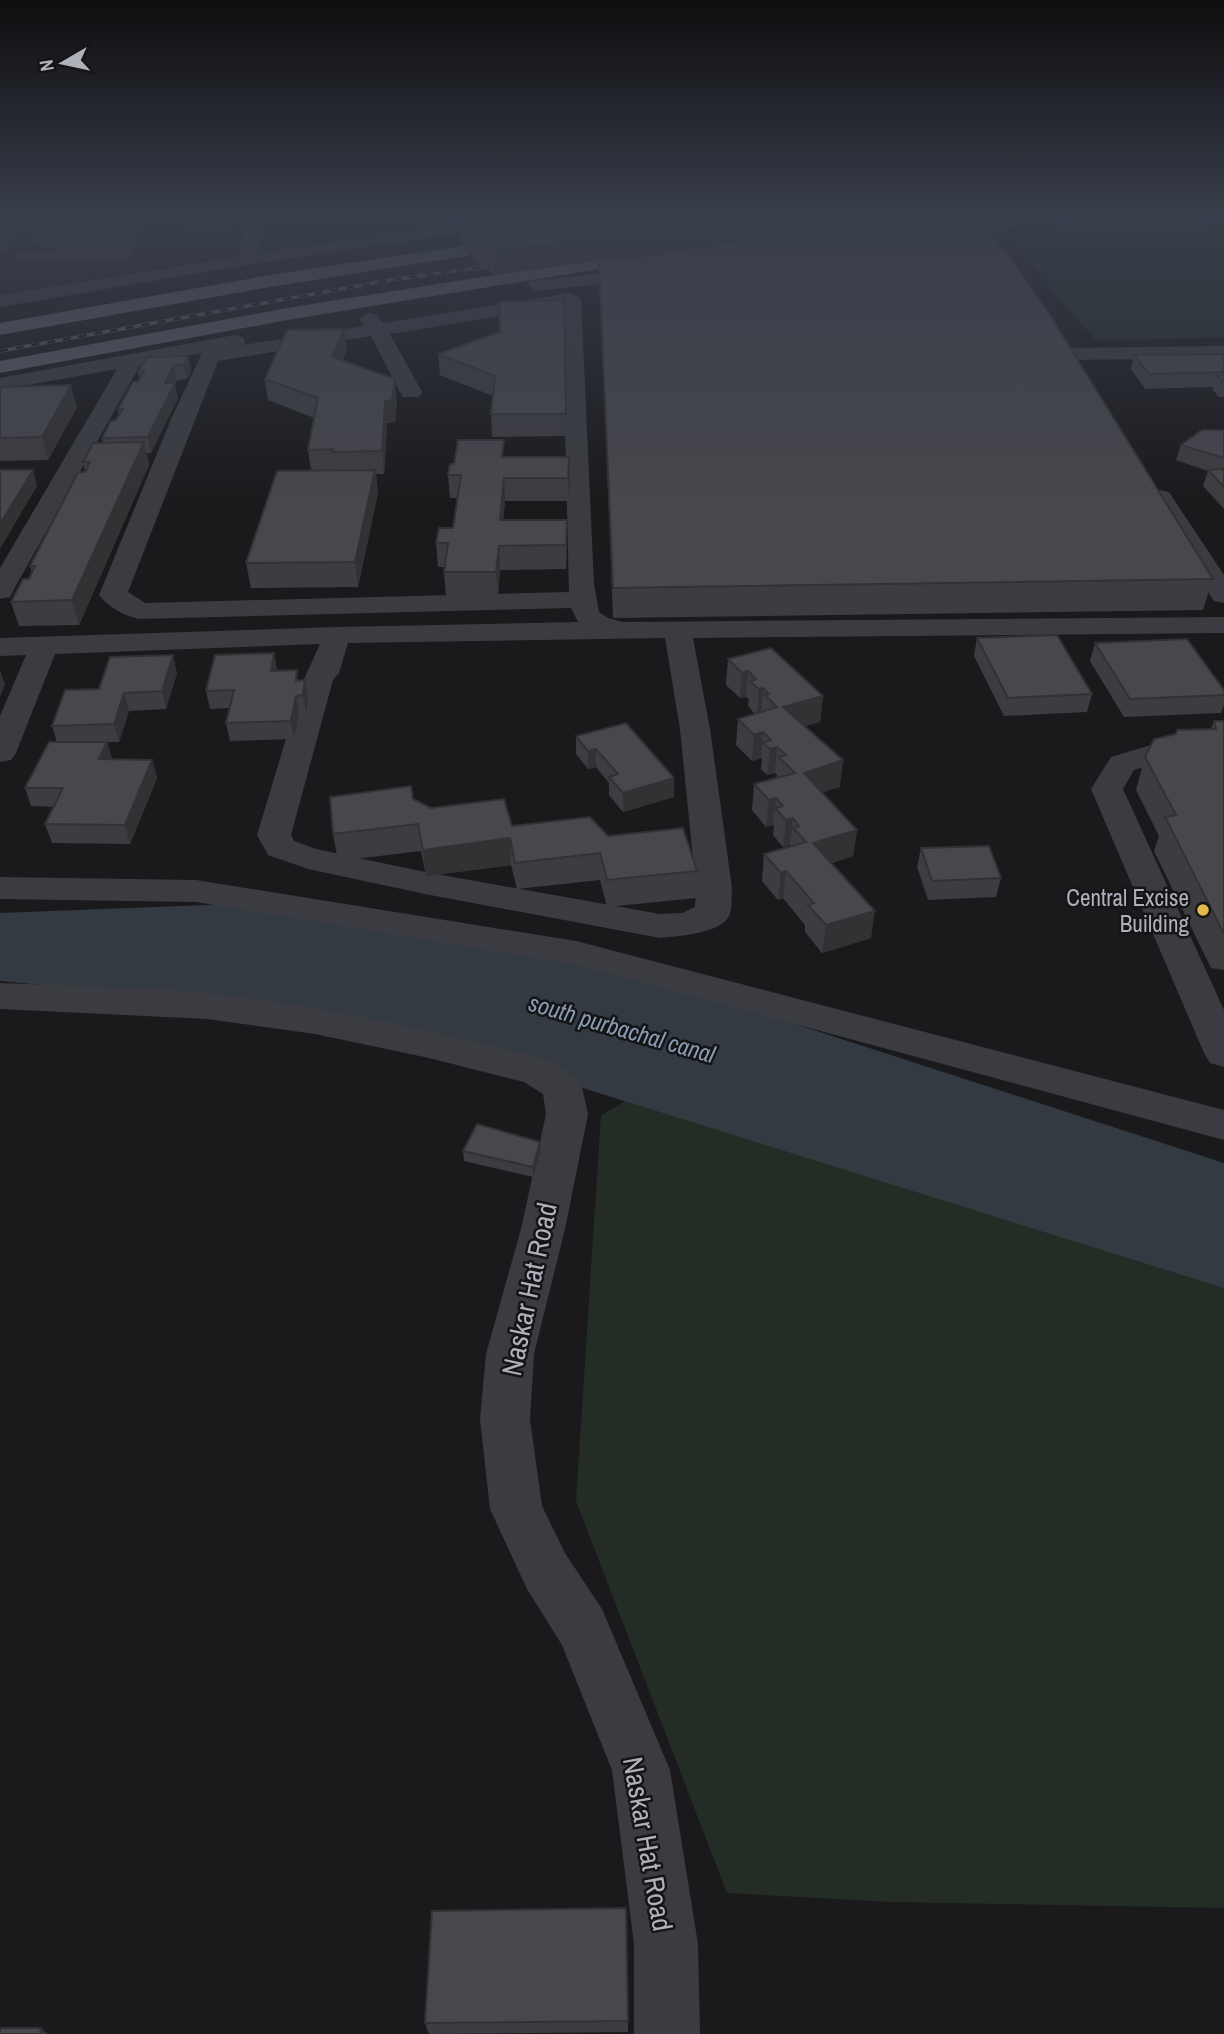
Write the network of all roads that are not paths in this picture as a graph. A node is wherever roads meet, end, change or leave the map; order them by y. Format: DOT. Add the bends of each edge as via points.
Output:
graph roads {
  1 [pos="90,313"];
  2 [pos="338,313"];
  3 [pos="408,313"];
  4 [pos="461,313"];
  5 [pos="572,313"];
  6 [pos="374,324"];
  7 [pos="0,329"];
  8 [pos="1051,331"];
  9 [pos="163,344"];
  10 [pos="1224,352"];
  11 [pos="1067,354"];
  12 [pos="134,359"];
  13 [pos="0,367"];
  14 [pos="1082,377"];
  15 [pos="0,384"];
  16 [pos="411,392"];
  17 [pos="41,472"];
  18 [pos="68,472"];
  19 [pos="1149,480"];
  20 [pos="0,590"];
  21 [pos="1224,595"];
  22 [pos="584,600"];
  23 [pos="1224,625"];
  24 [pos="623,630"];
  25 [pos="678,630"];
  26 [pos="337,635"];
  27 [pos="44,646"];
  28 [pos="0,647"];
  29 [pos="1224,744"];
  30 [pos="0,753"];
  31 [pos="0,888"];
  32 [pos="0,996"];
  33 [pos="1224,1053"];
  34 [pos="1224,1125"];
  35 [pos="667,2034"];
  1 -- 7 [label="main road"];
  2 -- 9 [label="main road"];
  3 -- 6 [label="street"];
  4 -- 6 [label="street"];
  5 -- 22 [label="street"];
  6 -- 9 [label="street"];
  6 -- 16 [label="street"];
  6 -- 22 [label="street" via="210,356 113,594 139,611"];
  8 -- 11 [label="street"];
  9 -- 12 [label="street"];
  9 -- 13 [label="main road"];
  10 -- 11 [label="street"];
  11 -- 14 [label="street"];
  12 -- 15 [label="street"];
  12 -- 18 [label="street"];
  17 -- 18 [label="street"];
  18 -- 20 [label="street"];
  19 -- 21 [label="street"];
  22 -- 24 [label="street" via="586,614 598,624"];
  23 -- 25 [label="street"];
  24 -- 25 [label="street"];
  24 -- 26 [label="street"];
  25 -- 26 [label="street" via="695,729 713,913 688,923 660,926 412,880 281,848 274,835 319,679"];
  26 -- 27 [label="street"];
  27 -- 28 [label="street"];
  27 -- 30 [label="street"];
  29 -- 33 [label="street" via="1161,751 1122,764 1107,789"];
  31 -- 34 [label="street" via="196,891 576,953"];
  32 -- 35 [label="street, Naskar Hat Road" via="207,1006 315,1021 537,1071 562,1087 566,1114 543,1229 510,1354 505,1419 516,1509 546,1571 583,1629 642,1770 666,1944"];
}
